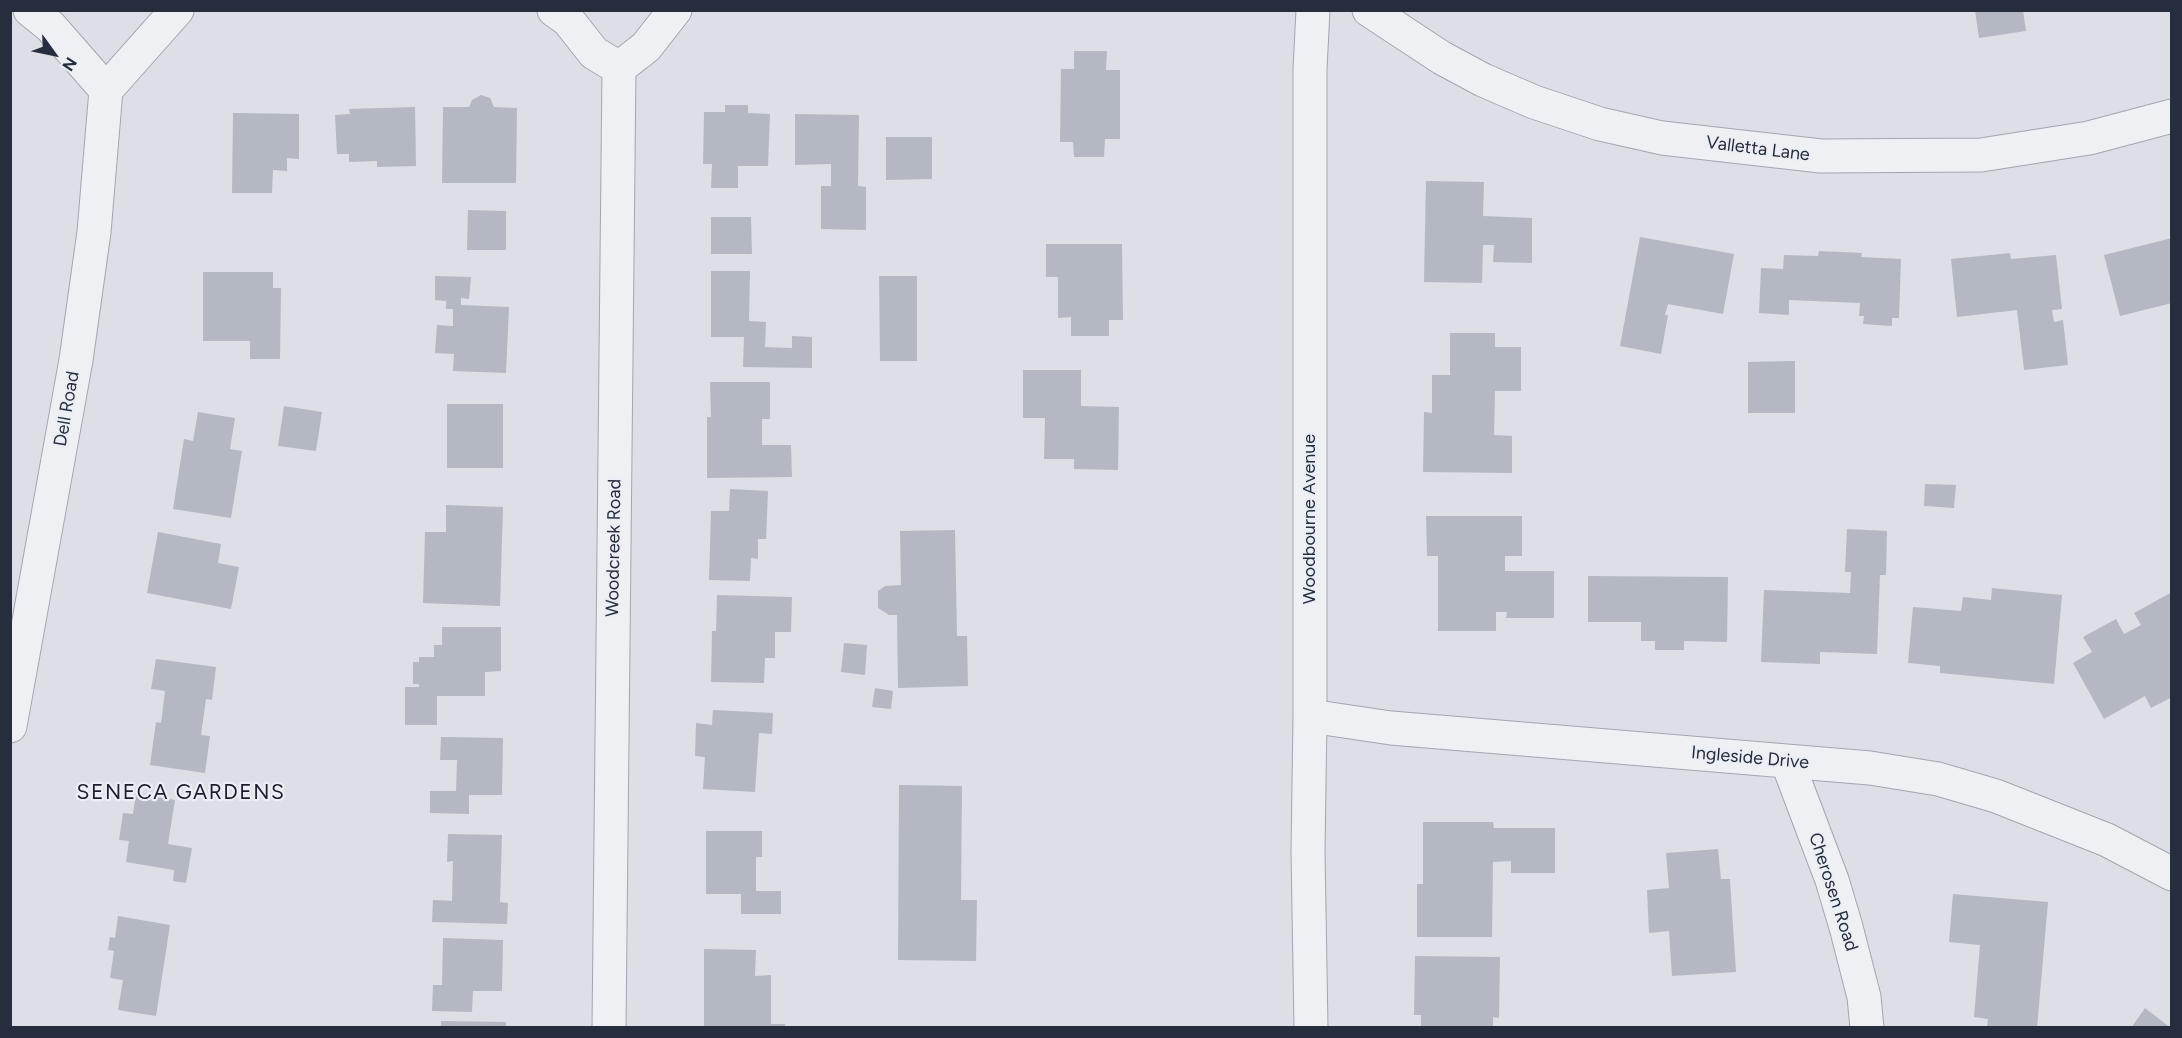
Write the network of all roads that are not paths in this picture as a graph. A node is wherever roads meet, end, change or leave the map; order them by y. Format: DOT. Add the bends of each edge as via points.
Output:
graph roads {
  1 [pos="30,10"];
  2 [pos="177,10"];
  3 [pos="554,10"];
  4 [pos="675,10"];
  5 [pos="1313,10"];
  6 [pos="1369,10"];
  7 [pos="619,68"];
  8 [pos="106,90"];
  9 [pos="2172,116"];
  10 [pos="1310,716"];
  11 [pos="10,726"];
  12 [pos="1786,761"];
  13 [pos="2172,874"];
  14 [pos="609,1028"];
  15 [pos="1311,1028"];
  16 [pos="1867,1028"];
  1 -- 8 [label="street" via="51,27"];
  2 -- 8 [label="street"];
  3 -- 7 [label="street" via="568,20 594,53"];
  4 -- 7 [label="street" via="646,47"];
  5 -- 10 [label="street, Woodbourne Avenue"];
  6 -- 9 [label="street, Valletta Lane" via="1483,80 1600,124 1662,138 1821,156 1981,155 2089,138"];
  7 -- 14 [label="street, Woodcreek Road"];
  8 -- 11 [label="street, Dell Road" via="94,232 76,360"];
  10 -- 12 [label="street, Ingleside Drive" via="1391,728"];
  10 -- 15 [label="street, Woodbourne Avenue"];
  12 -- 13 [label="street, Ingleside Drive" via="1926,777 1996,796 2107,840"];
  12 -- 16 [label="street, Cherosen Road" via="1832,880 1864,997"];
}
